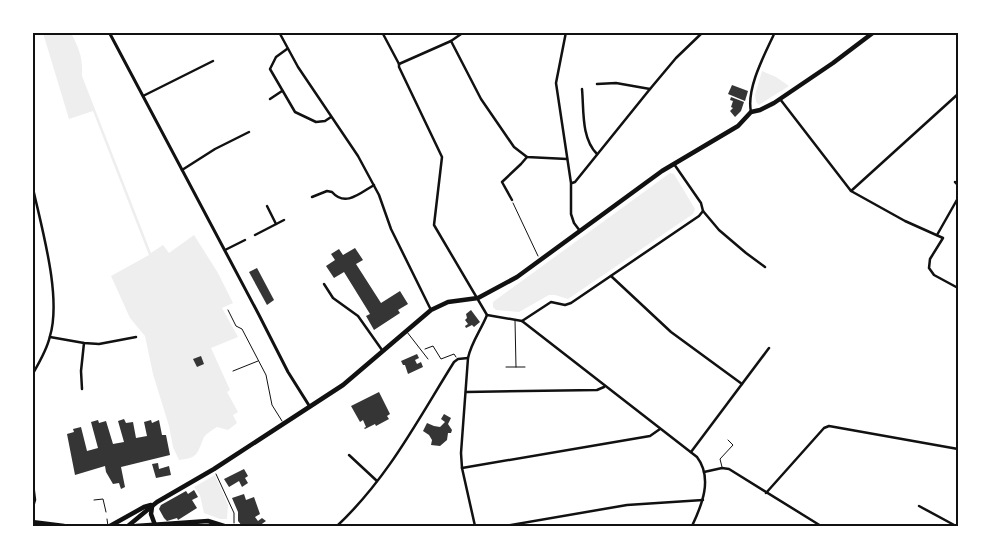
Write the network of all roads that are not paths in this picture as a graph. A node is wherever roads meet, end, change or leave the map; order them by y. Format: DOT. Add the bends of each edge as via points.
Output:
graph roads {
  1 [pos="109,32"];
  2 [pos="279,32"];
  3 [pos="382,32"];
  4 [pos="464,32"];
  5 [pos="566,32"];
  6 [pos="704,32"];
  7 [pos="775,32"];
  8 [pos="874,32"];
  9 [pos="451,41"];
  10 [pos="287,49"];
  11 [pos="212,61"];
  12 [pos="399,64"];
  13 [pos="597,84"];
  14 [pos="582,89"];
  15 [pos="650,89"];
  16 [pos="282,91"];
  17 [pos="958,94"];
  18 [pos="144,96"];
  19 [pos="270,98"];
  20 [pos="780,99"];
  21 [pos="752,112"];
  22 [pos="331,116"];
  23 [pos="249,132"];
  24 [pos="598,154"];
  25 [pos="527,157"];
  26 [pos="567,159"];
  27 [pos="674,164"];
  28 [pos="182,170"];
  29 [pos="955,182"];
  30 [pos="571,183"];
  31 [pos="32,184"];
  32 [pos="374,185"];
  33 [pos="958,185"];
  34 [pos="851,191"];
  35 [pos="312,196"];
  36 [pos="958,198"];
  37 [pos="512,200"];
  38 [pos="267,206"];
  39 [pos="703,211"];
  40 [pos="284,220"];
  41 [pos="276,224"];
  42 [pos="580,231"];
  43 [pos="254,235"];
  44 [pos="937,235"];
  45 [pos="245,240"];
  46 [pos="224,250"];
  47 [pos="765,267"];
  48 [pos="612,276"];
  49 [pos="324,284"];
  50 [pos="958,288"];
  51 [pos="478,298"];
  52 [pos="228,310"];
  53 [pos="431,310"];
  54 [pos="487,315"];
  55 [pos="515,319"];
  56 [pos="522,321"];
  57 [pos="406,330"];
  58 [pos="50,337"];
  59 [pos="136,337"];
  60 [pos="84,343"];
  61 [pos="769,348"];
  62 [pos="383,352"];
  63 [pos="468,358"];
  64 [pos="428,359"];
  65 [pos="258,361"];
  66 [pos="506,367"];
  67 [pos="516,367"];
  68 [pos="524,367"];
  69 [pos="233,371"];
  70 [pos="32,375"];
  71 [pos="742,384"];
  72 [pos="605,387"];
  73 [pos="82,389"];
  74 [pos="466,392"];
  75 [pos="310,407"];
  76 [pos="284,424"];
  77 [pos="660,429"];
  78 [pos="728,440"];
  79 [pos="958,449"];
  80 [pos="691,452"];
  81 [pos="349,455"];
  82 [pos="462,468"];
  83 [pos="722,468"];
  84 [pos="704,472"];
  85 [pos="32,476"];
  86 [pos="377,481"];
  87 [pos="766,493"];
  88 [pos="94,500"];
  89 [pos="703,500"];
  90 [pos="152,505"];
  91 [pos="919,506"];
  92 [pos="32,510"];
  93 [pos="106,512"];
  94 [pos="141,512"];
  95 [pos="131,514"];
  96 [pos="107,519"];
  97 [pos="134,521"];
  98 [pos="32,522"];
  99 [pos="62,526"];
  100 [pos="109,526"];
  101 [pos="128,526"];
  102 [pos="136,526"];
  103 [pos="144,526"];
  104 [pos="155,526"];
  105 [pos="224,526"];
  106 [pos="337,526"];
  107 [pos="475,526"];
  108 [pos="505,526"];
  109 [pos="692,526"];
  110 [pos="821,526"];
  111 [pos="956,526"];
  1 -- 18 [label="street"];
  2 -- 10 [label="street"];
  3 -- 12 [label="street"];
  4 -- 9 [label="street"];
  5 -- 26 [label="street" via="556,83"];
  6 -- 15 [label="street"];
  7 -- 21 [label="street" via="749,102"];
  8 -- 20 [label="main road"];
  9 -- 12 [label="street"];
  9 -- 25 [label="street" via="481,99 514,147"];
  10 -- 16 [label="street" via="272,61 270,69"];
  10 -- 22 [label="street"];
  11 -- 18 [label="street"];
  12 -- 51 [label="street" via="442,157 434,225"];
  13 -- 15 [label="street" via="616,82"];
  14 -- 24 [label="street" via="585,129 591,148"];
  15 -- 24 [label="street"];
  16 -- 19 [label="street"];
  16 -- 22 [label="street" via="296,112 316,122"];
  17 -- 34 [label="street"];
  18 -- 28 [label="street"];
  20 -- 21 [label="main road"];
  20 -- 34 [label="street"];
  21 -- 27 [label="main road" via="738,126"];
  22 -- 32 [label="street"];
  23 -- 28 [label="street"];
  24 -- 30 [label="street"];
  25 -- 26 [label="street"];
  25 -- 37 [label="street" via="502,182"];
  26 -- 30 [label="street"];
  27 -- 39 [label="street"];
  27 -- 42 [label="main road"];
  28 -- 46 [label="street"];
  29 -- 33 [label="street"];
  30 -- 42 [label="street" via="572,214"];
  31 -- 58 [label="street" via="52,286 54,311"];
  32 -- 35 [label="street" via="343,200 327,191"];
  32 -- 53 [label="street" via="389,224"];
  34 -- 44 [label="street"];
  36 -- 44 [label="street"];
  38 -- 41 [label="street"];
  39 -- 47 [label="street" via="725,236"];
  39 -- 48 [label="street"];
  40 -- 41 [label="street"];
  41 -- 43 [label="street"];
  42 -- 51 [label="main road" via="517,277"];
  44 -- 50 [label="street" via="943,238 929,268 934,275"];
  45 -- 46 [label="street"];
  46 -- 75 [label="street"];
  48 -- 56 [label="street" via="571,303 551,302"];
  48 -- 71 [label="street" via="671,332"];
  49 -- 62 [label="street" via="334,298 358,316"];
  51 -- 53 [label="main road" via="448,302"];
  51 -- 54 [label="street"];
  52 -- 65 [label="lane"];
  53 -- 57 [label="main road"];
  54 -- 55 [label="street"];
  54 -- 63 [label="street"];
  55 -- 56 [label="street"];
  55 -- 67 [label="lane"];
  56 -- 72 [label="street"];
  57 -- 62 [label="main road"];
  57 -- 64 [label="lane"];
  58 -- 60 [label="street"];
  58 -- 70 [label="street"];
  59 -- 60 [label="street" via="98,344"];
  60 -- 73 [label="street"];
  61 -- 71 [label="street"];
  62 -- 75 [label="main road"];
  63 -- 74 [label="street"];
  63 -- 86 [label="street" via="458,359 445,376 414,430"];
  65 -- 69 [label="lane"];
  65 -- 76 [label="lane" via="266,375 272,405"];
  66 -- 67 [label="lane"];
  67 -- 68 [label="lane"];
  71 -- 80 [label="street"];
  72 -- 74 [label="street" via="597,390"];
  72 -- 77 [label="street"];
  74 -- 82 [label="street"];
  75 -- 76 [label="main road"];
  76 -- 90 [label="main road"];
  77 -- 80 [label="street"];
  77 -- 82 [label="street" via="650,436"];
  78 -- 83 [label="lane" via="733,445 720,459"];
  79 -- 87 [label="street" via="829,426"];
  80 -- 84 [label="street"];
  81 -- 86 [label="street"];
  82 -- 107 [label="street"];
  83 -- 84 [label="street"];
  83 -- 87 [label="street" via="729,469"];
  84 -- 89 [label="street"];
  85 -- 92 [label="street"];
  86 -- 106 [label="street"];
  87 -- 110 [label="street"];
  88 -- 93 [label="lane" via="103,499"];
  89 -- 108 [label="street" via="627,505"];
  89 -- 109 [label="street"];
  90 -- 94 [label="main road"];
  90 -- 104 [label="main road"];
  91 -- 111 [label="street"];
  94 -- 95 [label="main road"];
  94 -- 97 [label="main road"];
  94 -- 103 [label="main road"];
  95 -- 97 [label="main road"];
  95 -- 100 [label="main road"];
  96 -- 100 [label="lane"];
  97 -- 101 [label="main road"];
  97 -- 102 [label="main road"];
  98 -- 99 [label="main road"];
  102 -- 103 [label="main road"];
  103 -- 104 [label="main road"];
  104 -- 105 [label="main road" via="208,521"];
}
